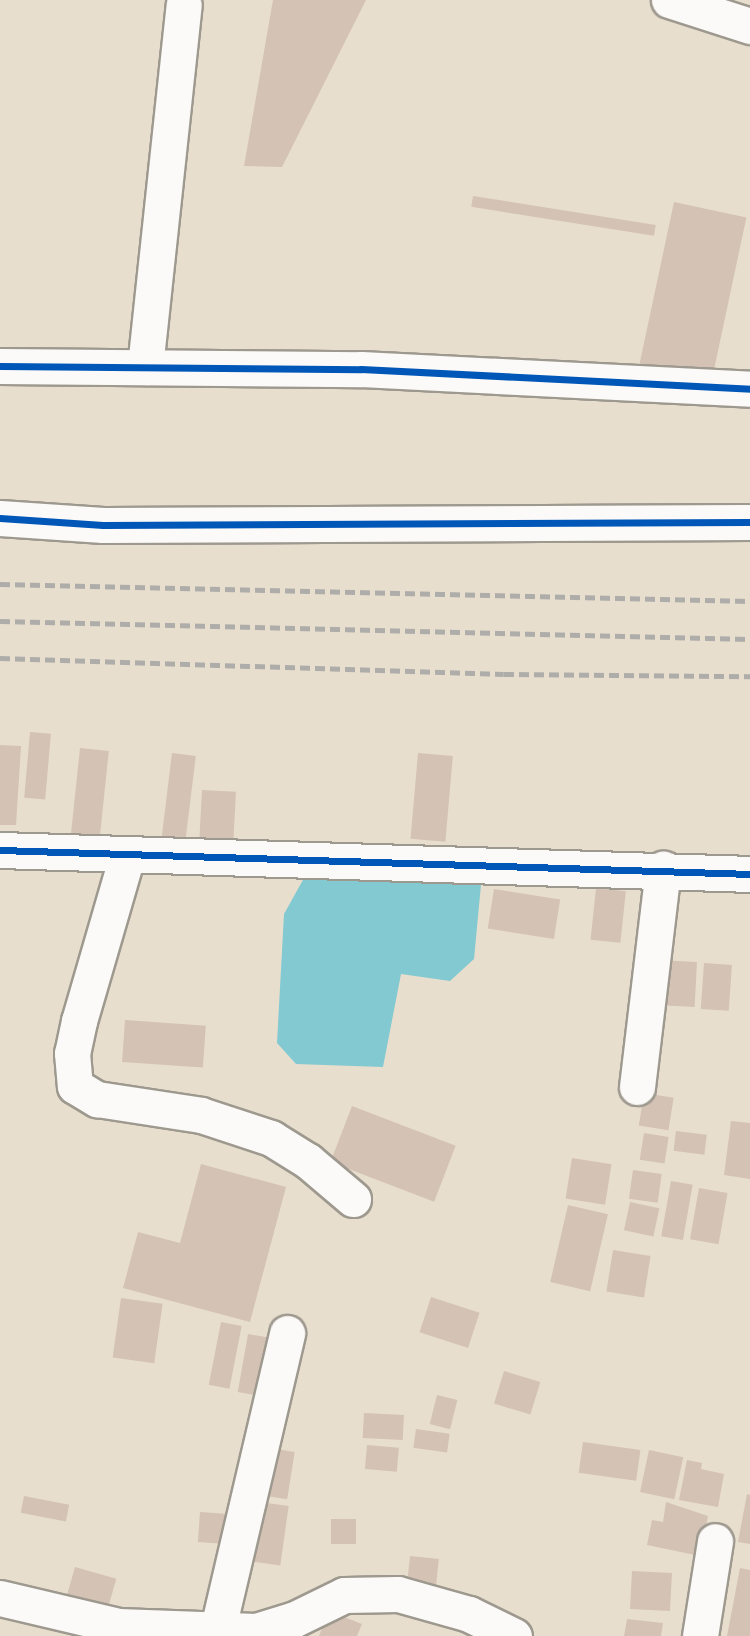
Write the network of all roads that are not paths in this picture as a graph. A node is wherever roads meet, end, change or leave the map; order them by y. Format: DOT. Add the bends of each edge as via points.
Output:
graph roads {
  1 [pos="669,0"];
  2 [pos="184,5"];
  3 [pos="750,26"];
  4 [pos="0,366"];
  5 [pos="145,367"];
  6 [pos="750,390"];
  7 [pos="0,518"];
  8 [pos="750,522"];
  9 [pos="0,850"];
  10 [pos="127,856"];
  11 [pos="663,869"];
  12 [pos="750,874"];
  13 [pos="637,1087"];
  14 [pos="353,1199"];
  15 [pos="287,1333"];
  16 [pos="715,1541"];
  17 [pos="1,1605"];
  18 [pos="218,1628"];
  19 [pos="255,1634"];
  20 [pos="514,1636"];
  21 [pos="699,1636"];
  1 -- 3 [label="street"];
  2 -- 5 [label="street"];
  4 -- 5 [label="street"];
  5 -- 6 [label="street" via="361,369"];
  7 -- 8 [label="street" via="103,525"];
  9 -- 10 [label="street"];
  10 -- 11 [label="street"];
  10 -- 14 [label="street" via="79,1021 71,1063 75,1086 97,1099 201,1115 271,1138 308,1161"];
  11 -- 12 [label="street"];
  11 -- 13 [label="street"];
  15 -- 18 [label="street"];
  16 -- 21 [label="street"];
  17 -- 18 [label="street" via="118,1626"];
  18 -- 19 [label="street"];
  19 -- 20 [label="street" via="344,1595 398,1594 469,1614"];
}
